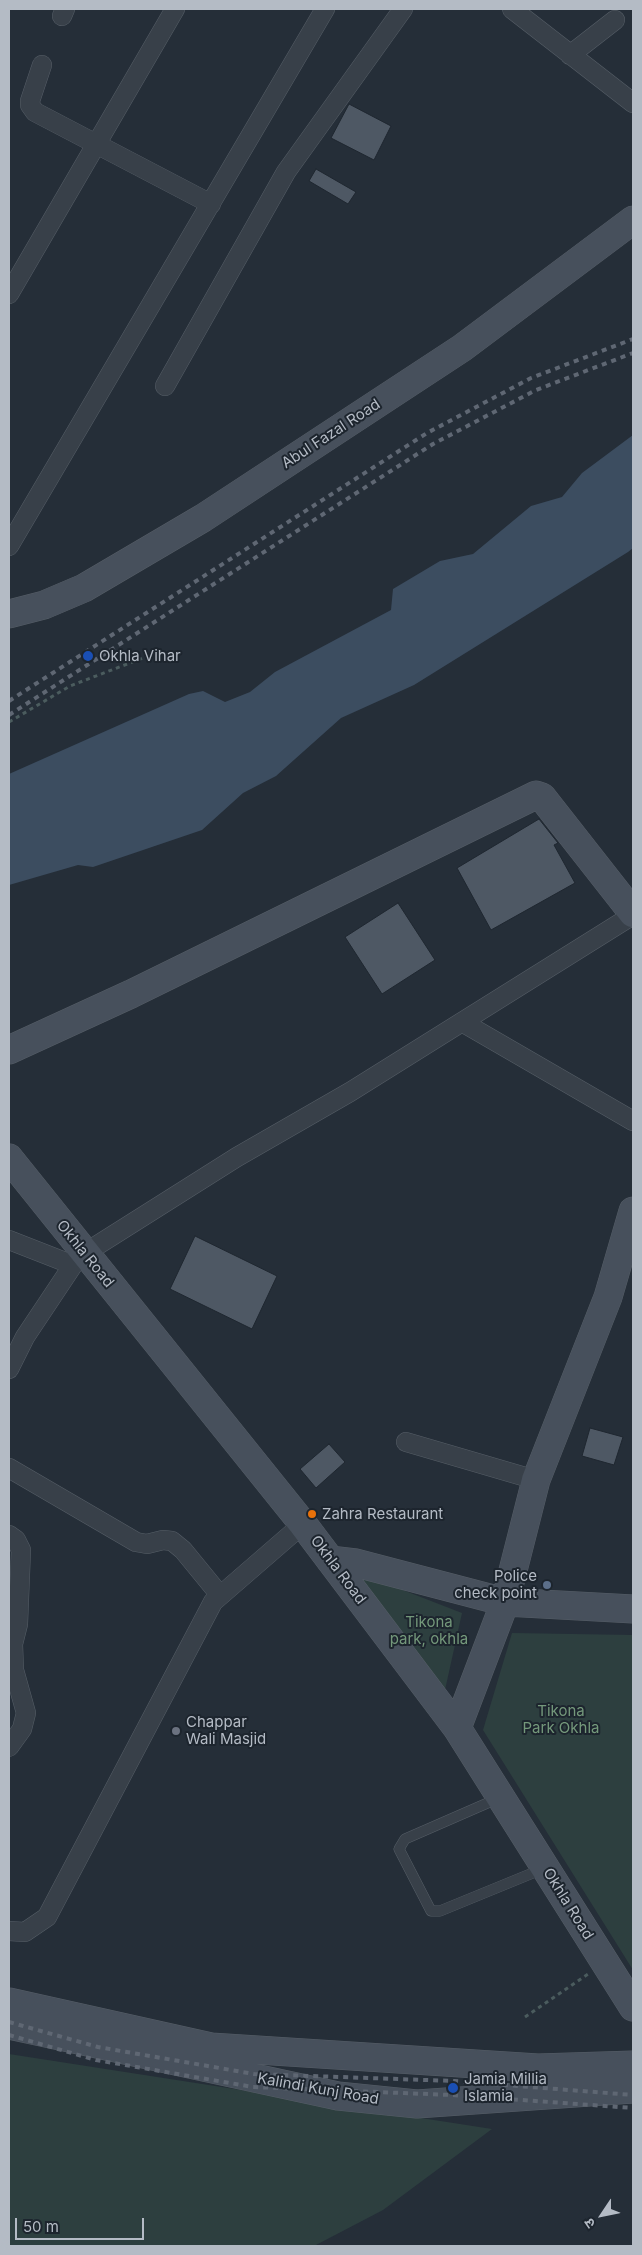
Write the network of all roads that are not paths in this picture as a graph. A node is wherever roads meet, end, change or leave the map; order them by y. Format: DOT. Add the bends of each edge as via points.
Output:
graph roads {
  1 [pos="175,9"];
  2 [pos="325,9"];
  3 [pos="403,9"];
  4 [pos="512,9"];
  5 [pos="615,20"];
  6 [pos="570,55"];
  7 [pos="42,65"];
  8 [pos="633,103"];
  9 [pos="97,143"];
  10 [pos="211,204"];
  11 [pos="633,220"];
  12 [pos="9,294"];
  13 [pos="166,386"];
  14 [pos="9,546"];
  15 [pos="9,614"];
  16 [pos="633,914"];
  17 [pos="462,1022"];
  18 [pos="9,1050"];
  19 [pos="633,1121"];
  20 [pos="9,1158"];
  21 [pos="633,1211"];
  22 [pos="9,1240"];
  23 [pos="79,1259"];
  24 [pos="9,1369"];
  25 [pos="406,1442"];
  26 [pos="9,1468"];
  27 [pos="536,1480"];
  28 [pos="303,1524"];
  29 [pos="9,1535"];
  30 [pos="330,1560"];
  31 [pos="219,1594"];
  32 [pos="505,1602"];
  33 [pos="633,1609"];
  34 [pos="458,1728"];
  35 [pos="9,1747"];
  36 [pos="501,1798"];
  37 [pos="546,1868"];
  38 [pos="9,1931"];
  39 [pos="9,2002"];
  40 [pos="633,2007"];
  41 [pos="9,2024"];
  42 [pos="633,2065"];
  43 [pos="633,2089"];
  1 -- 9 [label="street"];
  2 -- 10 [label="street"];
  3 -- 13 [label="street" via="286,172"];
  4 -- 6 [label="street"];
  5 -- 6 [label="street"];
  6 -- 8 [label="street"];
  7 -- 9 [label="street" via="30,101 32,109"];
  9 -- 10 [label="street"];
  9 -- 12 [label="street"];
  10 -- 14 [label="street"];
  11 -- 15 [label="street, Abul Fazal Road" via="462,348 203,518 84,588 44,605"];
  16 -- 17 [label="street"];
  16 -- 18 [label="street" via="542,797 536,795 131,994"];
  17 -- 19 [label="street"];
  17 -- 23 [label="street" via="237,1157"];
  20 -- 23 [label="street, Okhla Road"];
  21 -- 27 [label="street" via="608,1298"];
  22 -- 23 [label="street"];
  23 -- 24 [label="street" via="25,1337"];
  23 -- 28 [label="street, Okhla Road"];
  25 -- 27 [label="street"];
  26 -- 31 [label="street" via="136,1542 172,1541"];
  27 -- 32 [label="street"];
  28 -- 30 [label="street, Okhla Road"];
  28 -- 31 [label="street"];
  29 -- 35 [label="street" via="18,1544 21,1557 14,1670 26,1714 22,1729"];
  30 -- 32 [label="street" via="356,1563"];
  30 -- 34 [label="street, Okhla Road"];
  31 -- 38 [label="street" via="202,1619 47,1917 25,1932"];
  32 -- 33 [label="street"];
  32 -- 34 [label="street"];
  34 -- 36 [label="street, Okhla Road"];
  36 -- 37 [label="street, Okhla Road"];
  36 -- 37 [label="lane" via="405,1839 399,1849 431,1911 440,1911"];
  37 -- 40 [label="street, Okhla Road"];
  39 -- 42 [label="street, Kalindi Kunj Road" via="211,2047 538,2068"];
  41 -- 43 [label="street, Kalindi Kunj Road" via="338,2096 417,2104"];
}
